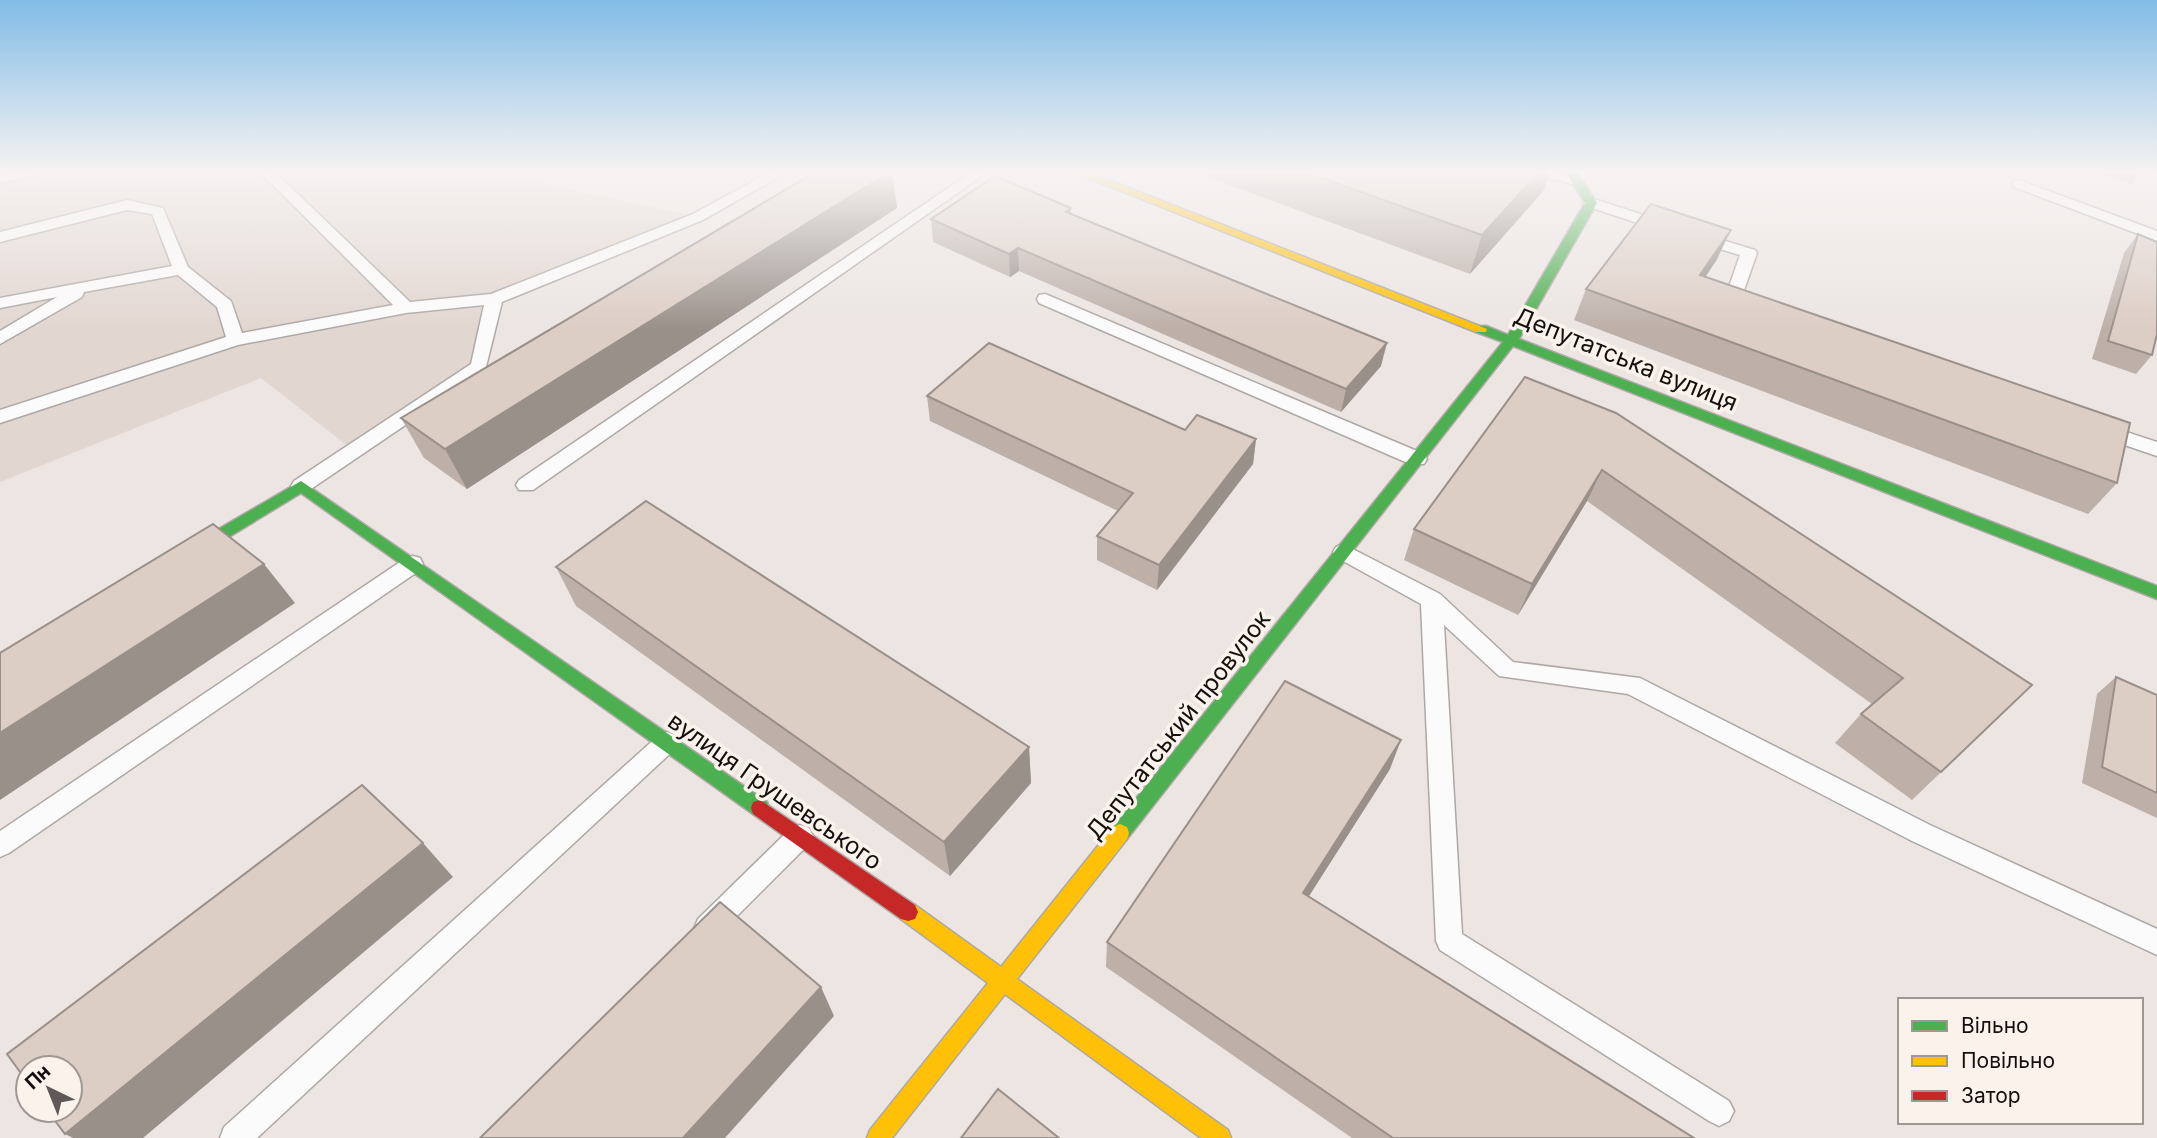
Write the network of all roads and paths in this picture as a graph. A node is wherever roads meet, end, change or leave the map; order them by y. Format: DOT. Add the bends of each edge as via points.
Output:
graph roads {
  1 [pos="51,224"];
  2 [pos="163,224"];
  3 [pos="320,224"];
  4 [pos="680,224"];
  5 [pos="905,224"];
  6 [pos="1219,224"];
  7 [pos="1579,224"];
  8 [pos="1658,224"];
  9 [pos="2125,224"];
  10 [pos="2157,236"];
  11 [pos="0,237"];
  12 [pos="181,269"];
  13 [pos="86,287"];
  14 [pos="494,299"];
  15 [pos="1045,299"];
  16 [pos="0,303"];
  17 [pos="406,309"];
  18 [pos="1758,310"];
  19 [pos="0,339"];
  20 [pos="1512,339"];
  21 [pos="235,340"];
  22 [pos="0,417"];
  23 [pos="2080,422"];
  24 [pos="2157,449"];
  25 [pos="1417,459"];
  26 [pos="526,485"];
  27 [pos="301,486"];
  28 [pos="1343,552"];
  29 [pos="413,564"];
  30 [pos="162,570"];
  31 [pos="2157,593"];
  32 [pos="1432,600"];
  33 [pos="667,742"];
  34 [pos="800,836"];
  35 [pos="0,845"];
  36 [pos="2157,942"];
  37 [pos="692,943"];
  38 [pos="1005,980"];
  39 [pos="1719,1111"];
  40 [pos="235,1138"];
  41 [pos="878,1138"];
  42 [pos="1220,1138"];
  1 -- 11 [label="lane"];
  2 -- 12 [label="lane"];
  3 -- 17 [label="lane"];
  4 -- 14 [label="lane"];
  5 -- 26 [label="lane"];
  6 -- 20 [label="street, Депутатська вулиця"];
  7 -- 20 [label="street, Депутатський провулок"];
  8 -- 18 [label="lane" via="1749,253 1732,301"];
  9 -- 10 [label="lane"];
  12 -- 13 [label="lane"];
  12 -- 21 [label="lane" via="225,305"];
  13 -- 16 [label="lane"];
  13 -- 19 [label="lane"];
  14 -- 17 [label="lane"];
  14 -- 27 [label="lane" via="479,367"];
  15 -- 25 [label="lane"];
  17 -- 21 [label="lane"];
  20 -- 25 [label="street, Депутатський провулок"];
  20 -- 31 [label="street, Депутатська вулиця"];
  21 -- 22 [label="lane"];
  23 -- 24 [label="lane"];
  25 -- 28 [label="street, Депутатський провулок"];
  27 -- 29 [label="street, вулиця Грушевського"];
  27 -- 30 [label="street"];
  28 -- 32 [label="lane"];
  28 -- 38 [label="street, Депутатський провулок"];
  29 -- 33 [label="street, вулиця Грушевського"];
  29 -- 35 [label="lane"];
  32 -- 36 [label="lane" via="1507,670 1632,685 1921,833"];
  32 -- 39 [label="lane" via="1449,941"];
  33 -- 34 [label="street, вулиця Грушевського"];
  33 -- 40 [label="lane"];
  34 -- 37 [label="lane"];
  34 -- 38 [label="street, вулиця Грушевського"];
  38 -- 41 [label="street, Депутатський провулок"];
  38 -- 42 [label="street, вулиця Грушевського"];
}
